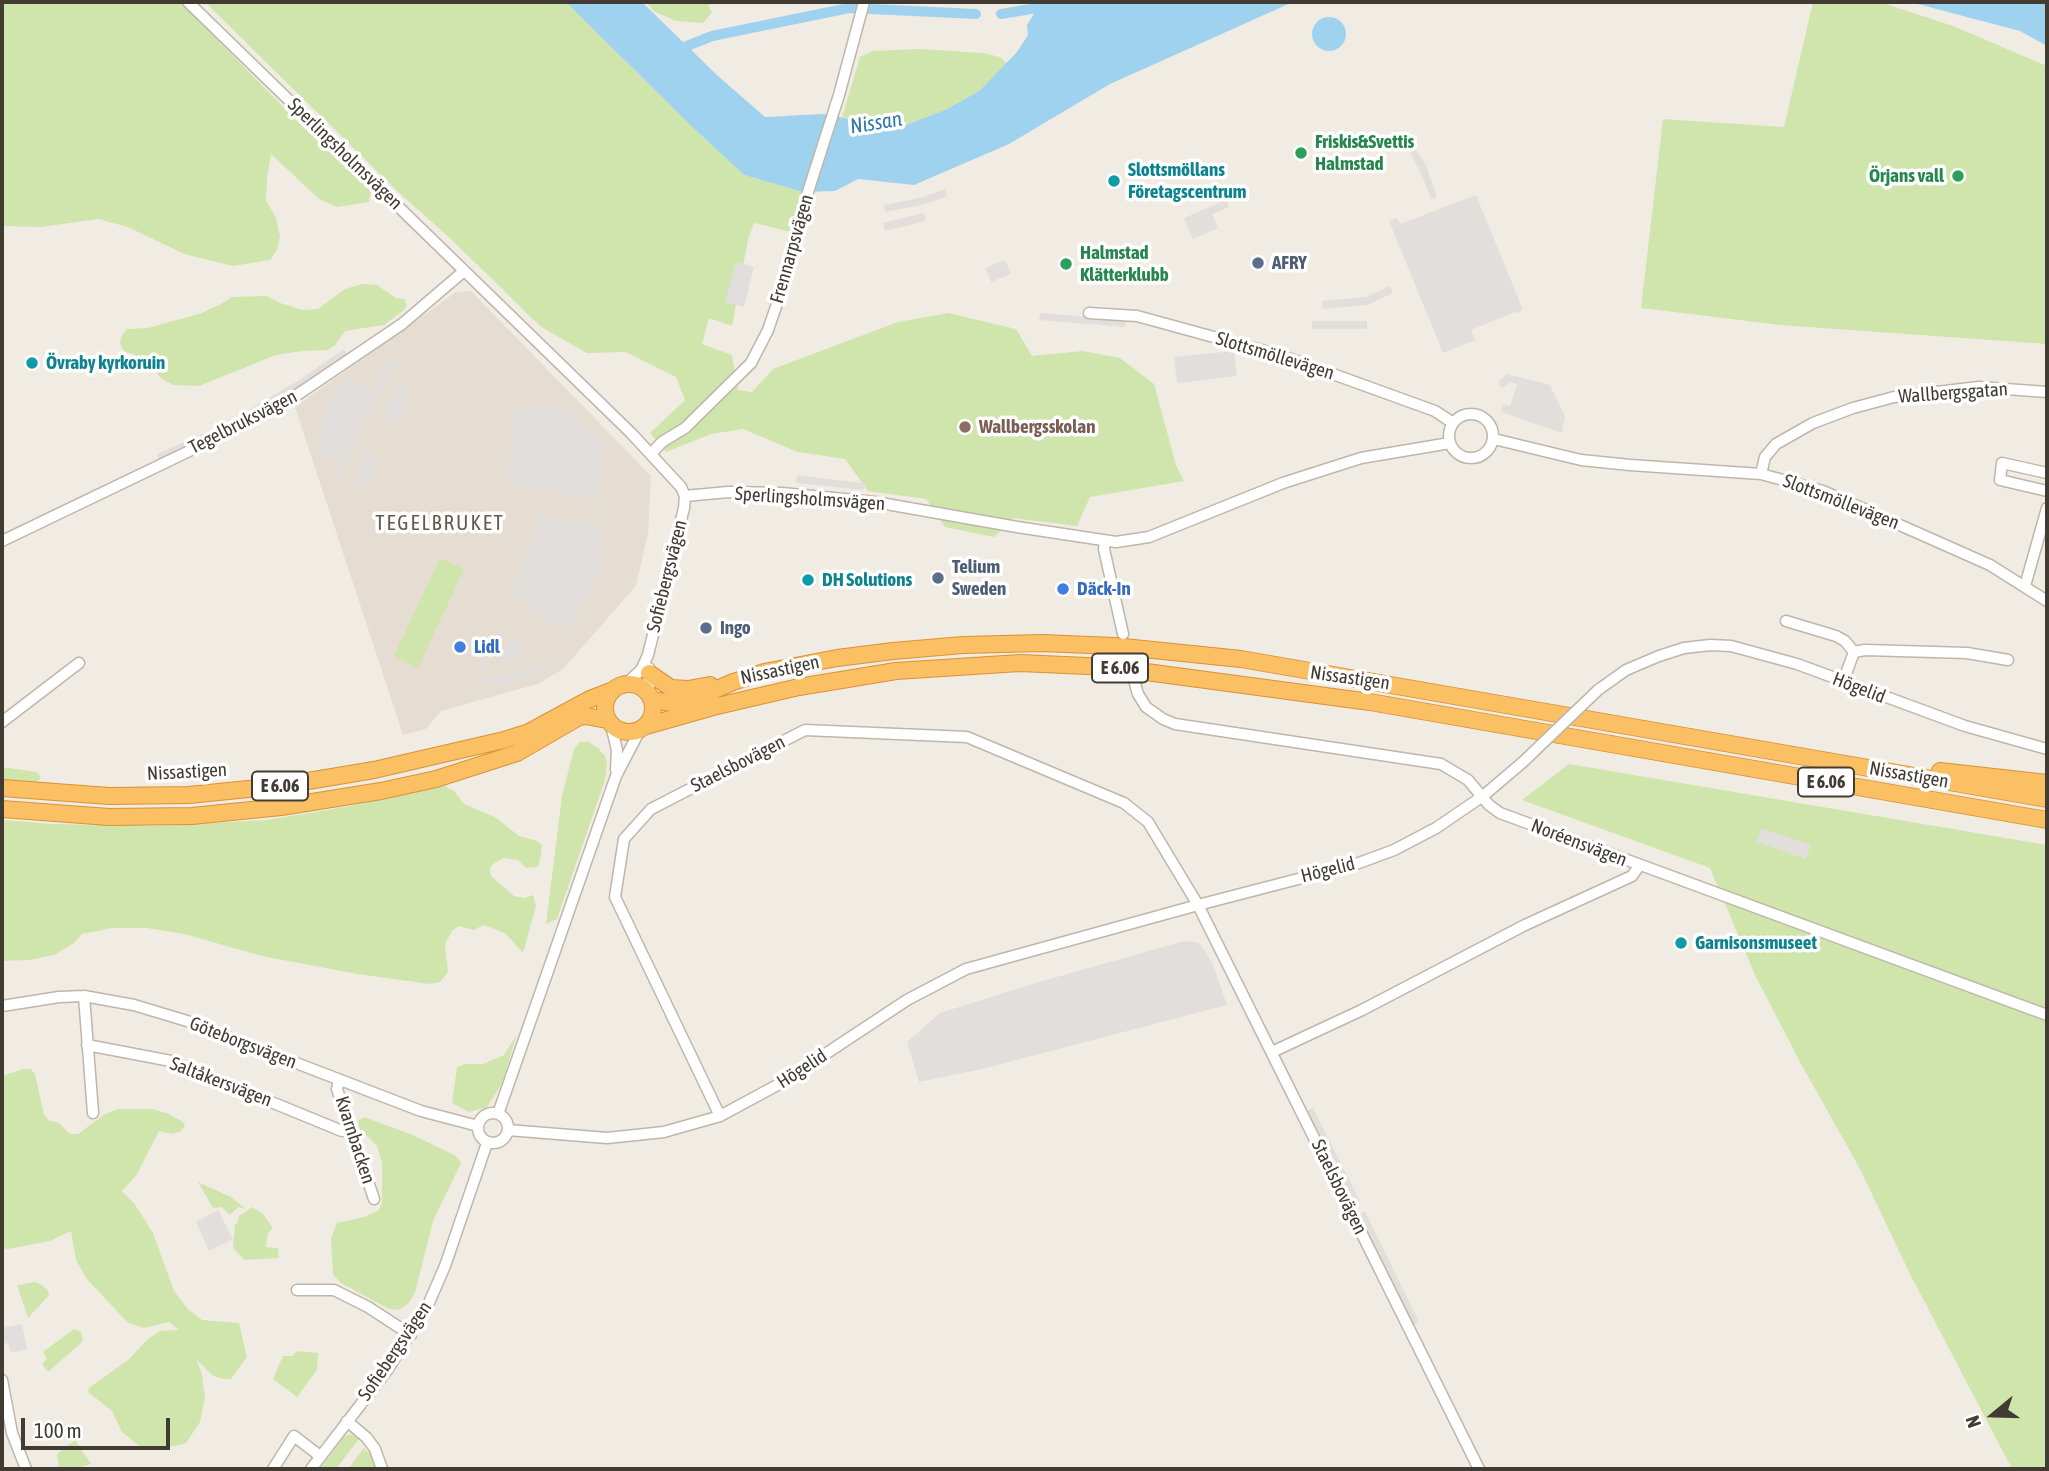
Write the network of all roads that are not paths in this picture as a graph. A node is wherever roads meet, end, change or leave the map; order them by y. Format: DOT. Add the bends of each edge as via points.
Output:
graph roads {
  1 [pos="188,2"];
  2 [pos="864,2"];
  3 [pos="464,271"];
  4 [pos="1089,313"];
  5 [pos="2047,392"];
  6 [pos="1454,423"];
  7 [pos="1493,439"];
  8 [pos="1450,443"];
  9 [pos="651,454"];
  10 [pos="2047,473"];
  11 [pos="1761,474"];
  12 [pos="2047,491"];
  13 [pos="685,496"];
  14 [pos="2047,508"];
  15 [pos="2,541"];
  16 [pos="1105,541"];
  17 [pos="2025,586"];
  18 [pos="2047,601"];
  19 [pos="1786,621"];
  20 [pos="1123,634"];
  21 [pos="1854,652"];
  22 [pos="648,655"];
  23 [pos="2008,660"];
  24 [pos="79,663"];
  25 [pos="649,673"];
  26 [pos="1133,677"];
  27 [pos="733,682"];
  28 [pos="1843,682"];
  29 [pos="626,684"];
  30 [pos="611,691"];
  31 [pos="650,698"];
  32 [pos="2,722"];
  33 [pos="609,722"];
  34 [pos="643,728"];
  35 [pos="2047,749"];
  36 [pos="1864,767"];
  37 [pos="616,776"];
  38 [pos="2047,783"];
  39 [pos="2,788"];
  40 [pos="1483,796"];
  41 [pos="2047,799"];
  42 [pos="2,809"];
  43 [pos="2047,820"];
  44 [pos="1639,866"];
  45 [pos="1198,905"];
  46 [pos="84,996"];
  47 [pos="2,1006"];
  48 [pos="2047,1015"];
  49 [pos="87,1045"];
  50 [pos="1272,1052"];
  51 [pos="340,1081"];
  52 [pos="93,1113"];
  53 [pos="498,1114"];
  54 [pos="720,1116"];
  55 [pos="478,1126"];
  56 [pos="350,1129"];
  57 [pos="508,1130"];
  58 [pos="487,1143"];
  59 [pos="374,1199"];
  60 [pos="297,1290"];
  61 [pos="411,1335"];
  62 [pos="2,1380"];
  63 [pos="347,1421"];
  64 [pos="7,1435"];
  65 [pos="320,1456"];
  66 [pos="26,1469"];
  67 [pos="273,1469"];
  68 [pos="311,1469"];
  69 [pos="382,1469"];
  70 [pos="1479,1469"];
  1 -- 3 [label="street, Sperlingsholmsvägen"];
  2 -- 9 [label="street, Frennarpsvägen" via="768,330 751,363 685,428"];
  3 -- 9 [label="street, Sperlingsholmsvägen"];
  3 -- 15 [label="street, Tegelbruksvägen" via="402,324 294,397"];
  4 -- 6 [label="street, Slottsmöllevägen" via="1137,316 1283,356 1435,411"];
  5 -- 11 [label="street, Wallbergsgatan" via="1957,389 1853,408 1776,444 1765,457"];
  6 -- 7 [label="street" via="1465,415 1479,415 1489,423"];
  6 -- 8 [label="street"];
  7 -- 8 [label="street" via="1489,450 1476,458 1460,455"];
  7 -- 11 [label="street, Slottsmöllevägen" via="1581,460"];
  8 -- 16 [label="street, Sperlingsholmsvägen" via="1361,458 1283,483 1149,537"];
  9 -- 13 [label="street, Sperlingsholmsvägen"];
  10 -- 12 [label="street" via="2002,463 2000,480"];
  11 -- 17 [label="street, Slottsmöllevägen" via="1823,491 1990,565"];
  13 -- 16 [label="street, Sperlingsholmsvägen" via="782,493 875,502"];
  13 -- 22 [label="street, Sofiebergsvägen"];
  14 -- 17 [label="street"];
  16 -- 20 [label="street"];
  17 -- 18 [label="street, Slottsmöllevägen"];
  19 -- 21 [label="street" via="1836,636"];
  21 -- 23 [label="street" via="1931,651"];
  21 -- 28 [label="street"];
  22 -- 25 [label="street, Sofiebergsvägen"];
  22 -- 29 [label="street, Sofiebergsvägen"];
  24 -- 32 [label="street"];
  25 -- 27 [label="highway, E 6.06" via="678,690"];
  25 -- 31 [label="street, Sofiebergsvägen"];
  26 -- 40 [label="street, Noréensvägen" via="1146,706 1175,724 1427,760 1456,771"];
  27 -- 31 [label="highway, Nissastigen / E 6.06" via="687,702"];
  27 -- 36 [label="highway, Nissastigen / E 6.06" via="838,658 962,645 1150,648 1241,659"];
  28 -- 35 [label="street, Högelid" via="1965,726"];
  28 -- 40 [label="street, Högelid, bridge" via="1752,650 1710,645 1684,648 1617,675"];
  29 -- 30 [label="highway, E 6.06"];
  29 -- 31 [label="highway, E 6.06" via="643,689"];
  30 -- 33 [label="highway" via="604,705"];
  30 -- 39 [label="highway, Nissastigen / E 6.06" via="504,740 278,786 109,796"];
  31 -- 34 [label="highway" via="652,716"];
  33 -- 34 [label="highway, E 6.06" via="625,733"];
  33 -- 37 [label="street" via="617,750"];
  33 -- 42 [label="highway, E 6.06" via="579,718 517,753 436,779 281,807 192,816 109,817"];
  34 -- 37 [label="street"];
  34 -- 43 [label="highway, Nissastigen / E 6.06" via="786,690 896,671 1020,663 1109,667 1370,702"];
  36 -- 38 [label="highway, E 6.06"];
  36 -- 41 [label="highway, E 6.06"];
  37 -- 53 [label="street"];
  40 -- 44 [label="street, Noréensvägen" via="1500,813"];
  40 -- 45 [label="street, Högelid" via="1394,850"];
  44 -- 48 [label="street, Noréensvägen"];
  44 -- 50 [label="street" via="1632,876"];
  45 -- 50 [label="street, Staelsbovägen"];
  45 -- 54 [label="street, Högelid" via="965,970 907,1000 783,1082"];
  45 -- 54 [label="street, Staelsbovägen" via="1148,822 1124,803 967,737 805,730 651,809 624,839 615,897"];
  46 -- 47 [label="street, Göteborgsvägen"];
  46 -- 49 [label="street"];
  46 -- 51 [label="street, Göteborgsvägen" via="161,1012"];
  49 -- 52 [label="street"];
  49 -- 56 [label="street, Saltåkersvägen" via="171,1061 342,1131"];
  50 -- 70 [label="street, Staelsbovägen"];
  51 -- 55 [label="street, Göteborgsvägen"];
  51 -- 56 [label="street, Kvarnbacken" via="337,1089"];
  53 -- 55 [label="street" via="486,1114"];
  53 -- 57 [label="street"];
  54 -- 57 [label="street, Högelid" via="664,1132 607,1138"];
  55 -- 58 [label="street"];
  56 -- 59 [label="street, Kvarnbacken"];
  57 -- 58 [label="street" via="502,1141"];
  58 -- 61 [label="street, Sofiebergsvägen" via="445,1266"];
  60 -- 61 [label="street" via="334,1290"];
  61 -- 63 [label="street, Sofiebergsvägen"];
  62 -- 64 [label="street"];
  63 -- 65 [label="street, Sofiebergsvägen"];
  63 -- 69 [label="street" via="367,1438"];
  64 -- 66 [label="street"];
  65 -- 67 [label="street" via="295,1436"];
  65 -- 68 [label="street, Sofiebergsvägen"];
}
